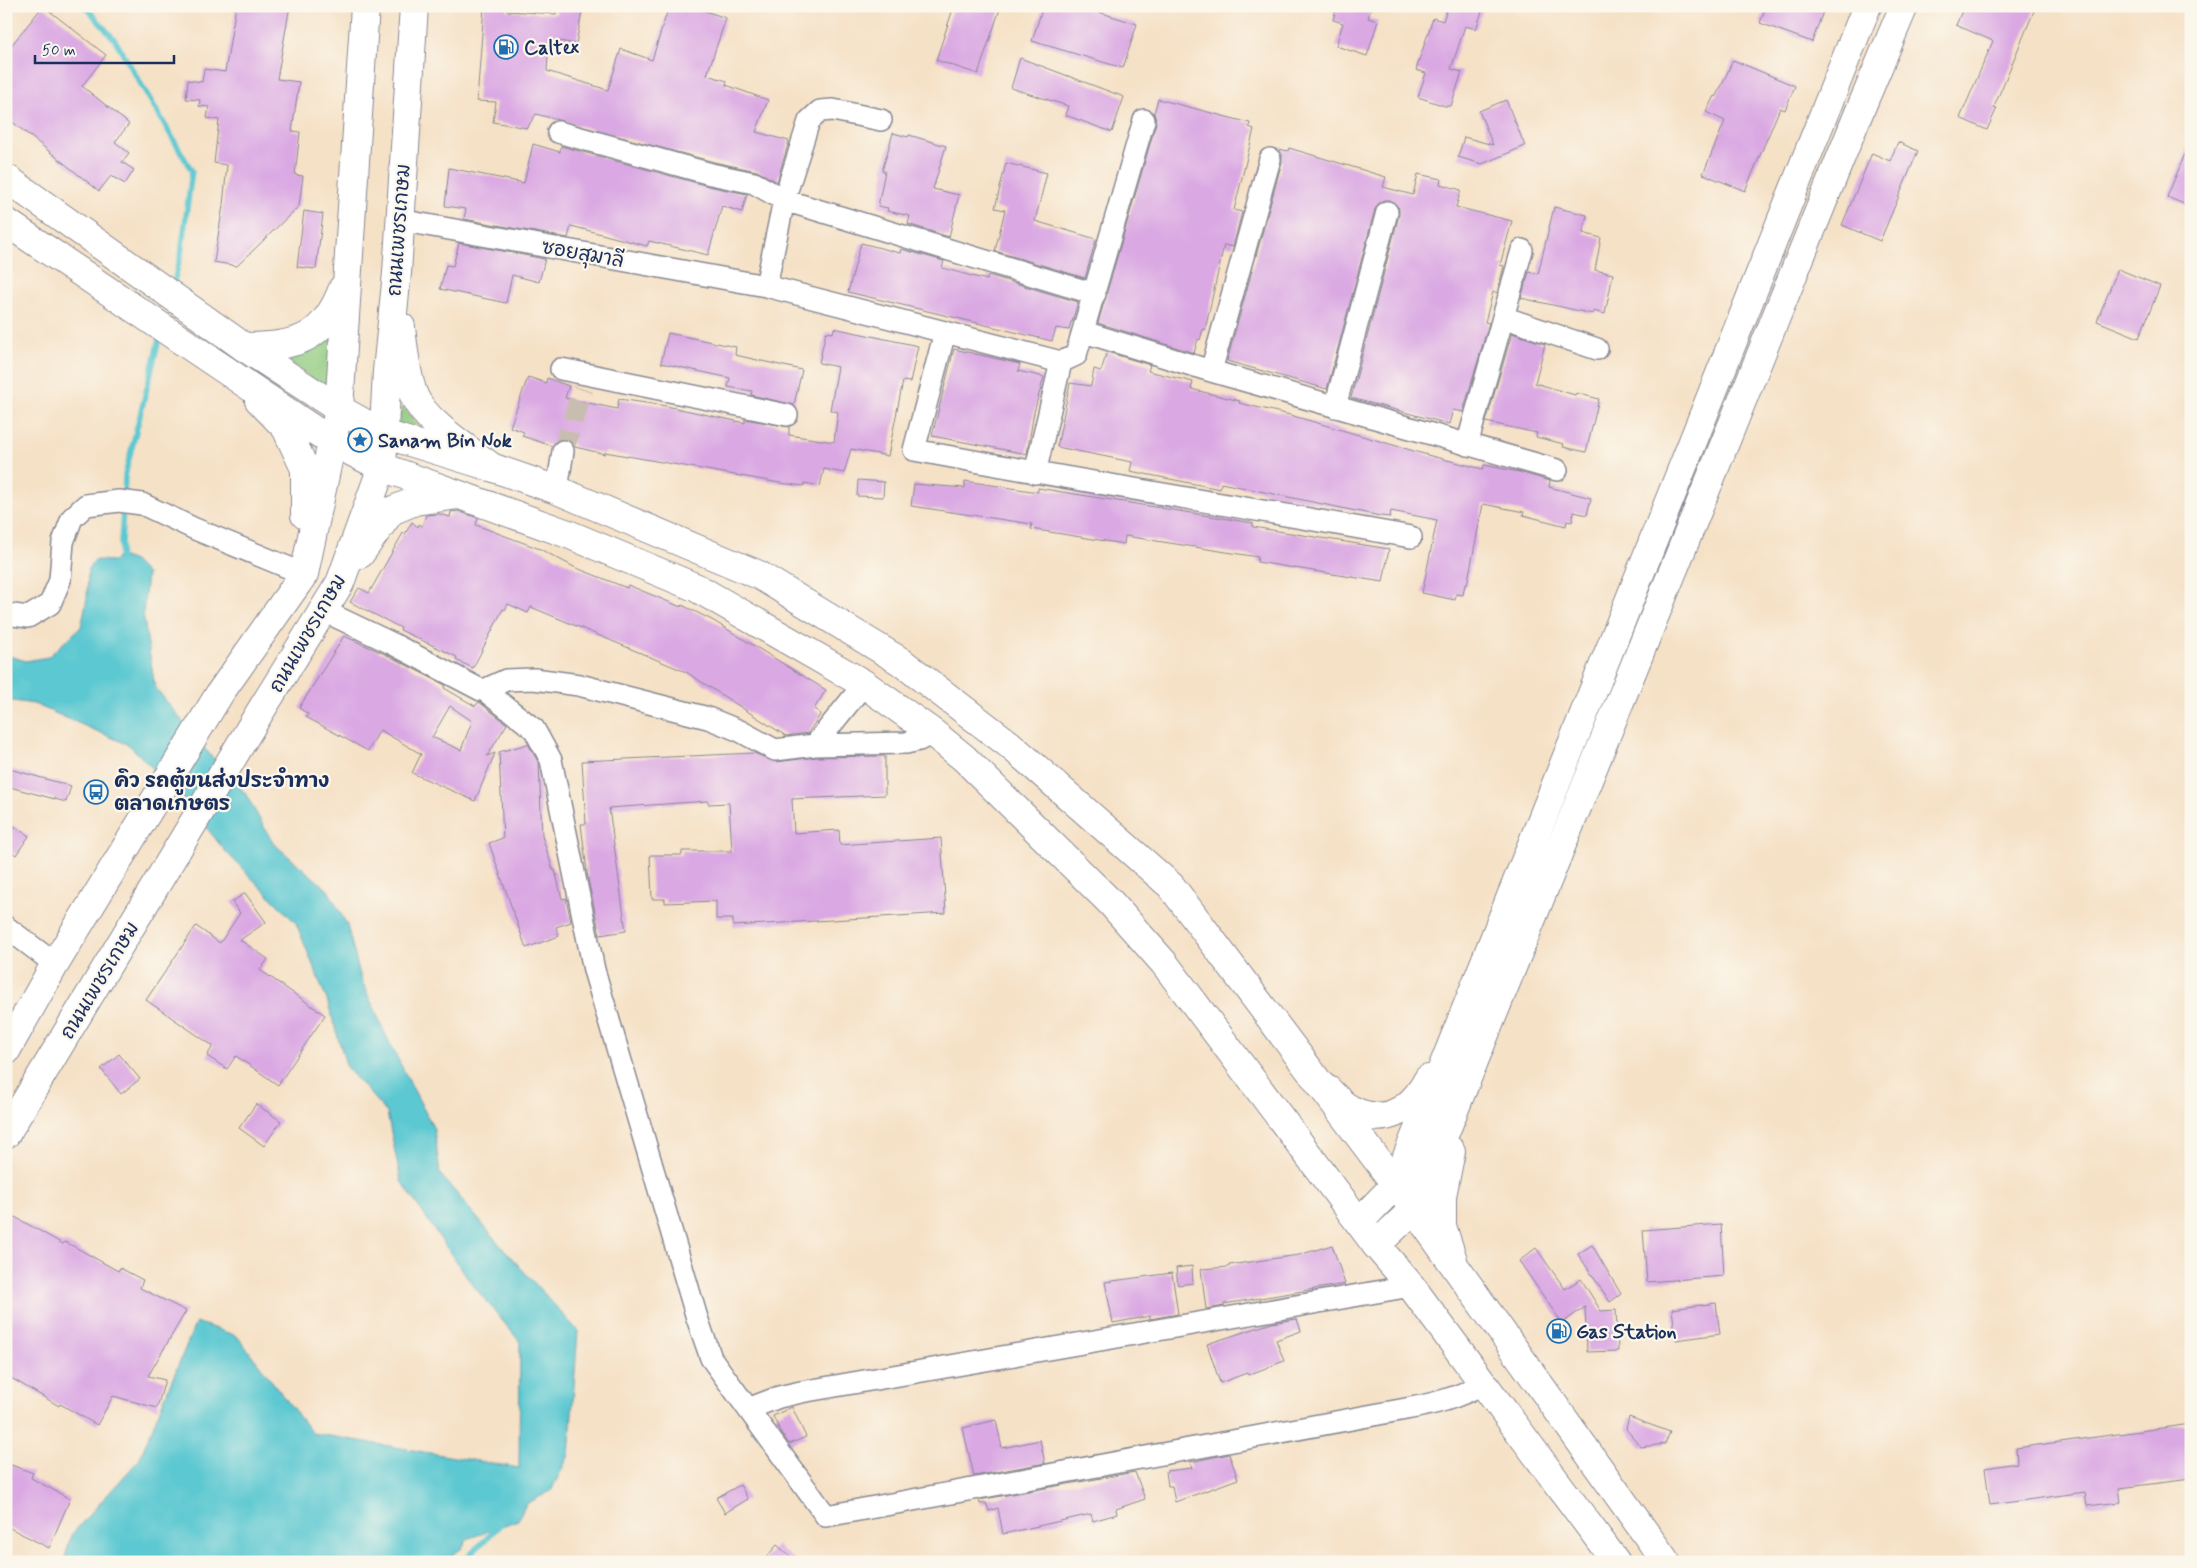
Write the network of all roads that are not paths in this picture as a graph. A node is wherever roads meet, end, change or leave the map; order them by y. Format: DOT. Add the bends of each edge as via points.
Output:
graph roads {
  1 [pos="365,6"];
  2 [pos="414,6"];
  3 [pos="1867,6"];
  4 [pos="1904,6"];
  5 [pos="881,120"];
  6 [pos="1144,120"];
  7 [pos="558,132"];
  8 [pos="1270,159"];
  9 [pos="6,178"];
  10 [pos="784,200"];
  11 [pos="1388,212"];
  12 [pos="399,220"];
  13 [pos="6,222"];
  14 [pos="1522,250"];
  15 [pos="396,273"];
  16 [pos="347,278"];
  17 [pos="766,286"];
  18 [pos="1095,294"];
  19 [pos="1503,318"];
  20 [pos="945,332"];
  21 [pos="1084,332"];
  22 [pos="244,347"];
  23 [pos="1597,349"];
  24 [pos="1061,362"];
  25 [pos="561,369"];
  26 [pos="1211,371"];
  27 [pos="235,375"];
  28 [pos="610,380"];
  29 [pos="583,389"];
  30 [pos="1335,407"];
  31 [pos="339,409"];
  32 [pos="787,416"];
  33 [pos="384,434"];
  34 [pos="332,442"];
  35 [pos="1467,445"];
  36 [pos="563,451"];
  37 [pos="382,467"];
  38 [pos="491,467"];
  39 [pos="1556,470"];
  40 [pos="1035,473"];
  41 [pos="557,490"];
  42 [pos="459,495"];
  43 [pos="1411,537"];
  44 [pos="304,574"];
  45 [pos="340,583"];
  46 [pos="322,610"];
  47 [pos="6,614"];
  48 [pos="864,684"];
  49 [pos="484,690"];
  50 [pos="933,733"];
  51 [pos="815,745"];
  52 [pos="6,926"];
  53 [pos="55,964"];
  54 [pos="1460,1024"];
  55 [pos="1484,1036"];
  56 [pos="6,1051"];
  57 [pos="1319,1083"];
  58 [pos="6,1134"];
  59 [pos="1396,1184"];
  60 [pos="1414,1209"];
  61 [pos="1360,1222"];
  62 [pos="1376,1245"];
  63 [pos="1456,1267"];
  64 [pos="1411,1286"];
  65 [pos="1482,1384"];
  66 [pos="748,1409"];
  67 [pos="1616,1562"];
  68 [pos="1666,1562"];
  1 -- 16 [label="main road, ถนนเพชรเกษม"];
  2 -- 12 [label="main road, ถนนเพชรเกษม"];
  3 -- 54 [label="main road"];
  4 -- 55 [label="main road"];
  5 -- 10 [label="street" via="833,110 820,111 809,121"];
  6 -- 18 [label="street"];
  7 -- 10 [label="street" via="754,183"];
  8 -- 26 [label="street"];
  9 -- 22 [label="main road"];
  10 -- 17 [label="street"];
  10 -- 18 [label="street"];
  11 -- 30 [label="street"];
  12 -- 15 [label="main road, ถนนเพชรเกษม"];
  12 -- 17 [label="street, ซอยสุมาลี"];
  13 -- 27 [label="main road"];
  14 -- 19 [label="street"];
  15 -- 33 [label="main road, ถนนเพชรเกษม"];
  15 -- 38 [label="main road" via="403,348 414,396 435,424"];
  16 -- 22 [label="main road" via="337,304 322,327 309,336 270,346"];
  16 -- 31 [label="main road, ถนนเพชรเกษม"];
  17 -- 20 [label="street, ซอยสุมาลี"];
  18 -- 21 [label="street"];
  19 -- 23 [label="street"];
  19 -- 35 [label="street"];
  20 -- 24 [label="street, ซอยสุมาลี"];
  20 -- 40 [label="street" via="914,450"];
  21 -- 24 [label="street" via="1076,355"];
  21 -- 26 [label="street"];
  22 -- 31 [label="main road"];
  24 -- 40 [label="street"];
  25 -- 28 [label="street"];
  26 -- 30 [label="street"];
  27 -- 34 [label="main road"];
  27 -- 44 [label="main road" via="286,428 305,469"];
  28 -- 29 [label="street"];
  28 -- 32 [label="street"];
  30 -- 35 [label="street"];
  31 -- 33 [label="main road"];
  31 -- 34 [label="main road, ถนนเพชรเกษม"];
  33 -- 37 [label="main road, ถนนเพชรเกษม"];
  33 -- 38 [label="main road"];
  34 -- 37 [label="main road"];
  34 -- 44 [label="main road, ถนนเพชรเกษม"];
  35 -- 39 [label="street"];
  36 -- 41 [label="street"];
  37 -- 42 [label="main road"];
  37 -- 45 [label="main road, ถนนเพชรเกษม"];
  38 -- 41 [label="main road"];
  40 -- 43 [label="street"];
  41 -- 57 [label="main road" via="759,575 900,661 1010,745 1171,886"];
  42 -- 45 [label="main road" via="415,501 391,511"];
  42 -- 48 [label="main road" via="568,534 697,588"];
  44 -- 47 [label="street" via="142,504 119,501 86,505 72,518 63,542 60,580 50,604 28,617"];
  44 -- 53 [label="main road, ถนนเพชรเกษม" via="220,693"];
  45 -- 46 [label="main road, ถนนเพชรเกษม"];
  46 -- 49 [label="street"];
  46 -- 58 [label="main road, ถนนเพชรเกษม"];
  48 -- 50 [label="main road"];
  48 -- 51 [label="street"];
  49 -- 51 [label="street" via="506,680 534,679 579,685 708,718 775,750"];
  49 -- 66 [label="street" via="534,729 551,760 594,970 697,1318 712,1358"];
  50 -- 51 [label="street" via="906,743"];
  50 -- 61 [label="main road" via="970,764 1111,902 1164,963"];
  52 -- 53 [label="street"];
  53 -- 56 [label="main road, ถนนเพชรเกษม"];
  54 -- 57 [label="main road" via="1421,1092 1409,1106 1391,1115 1367,1115 1350,1110"];
  54 -- 59 [label="main road"];
  55 -- 60 [label="main road"];
  55 -- 63 [label="main road" via="1450,1153 1442,1196 1442,1226"];
  57 -- 59 [label="main road"];
  59 -- 60 [label="main road"];
  59 -- 61 [label="main road"];
  60 -- 62 [label="main road"];
  60 -- 63 [label="main road"];
  61 -- 62 [label="main road"];
  62 -- 64 [label="main road"];
  63 -- 68 [label="main road"];
  64 -- 65 [label="main road"];
  64 -- 66 [label="street" via="801,1392"];
  65 -- 66 [label="street" via="1443,1402 1406,1410 826,1516"];
  65 -- 67 [label="main road"];
}
